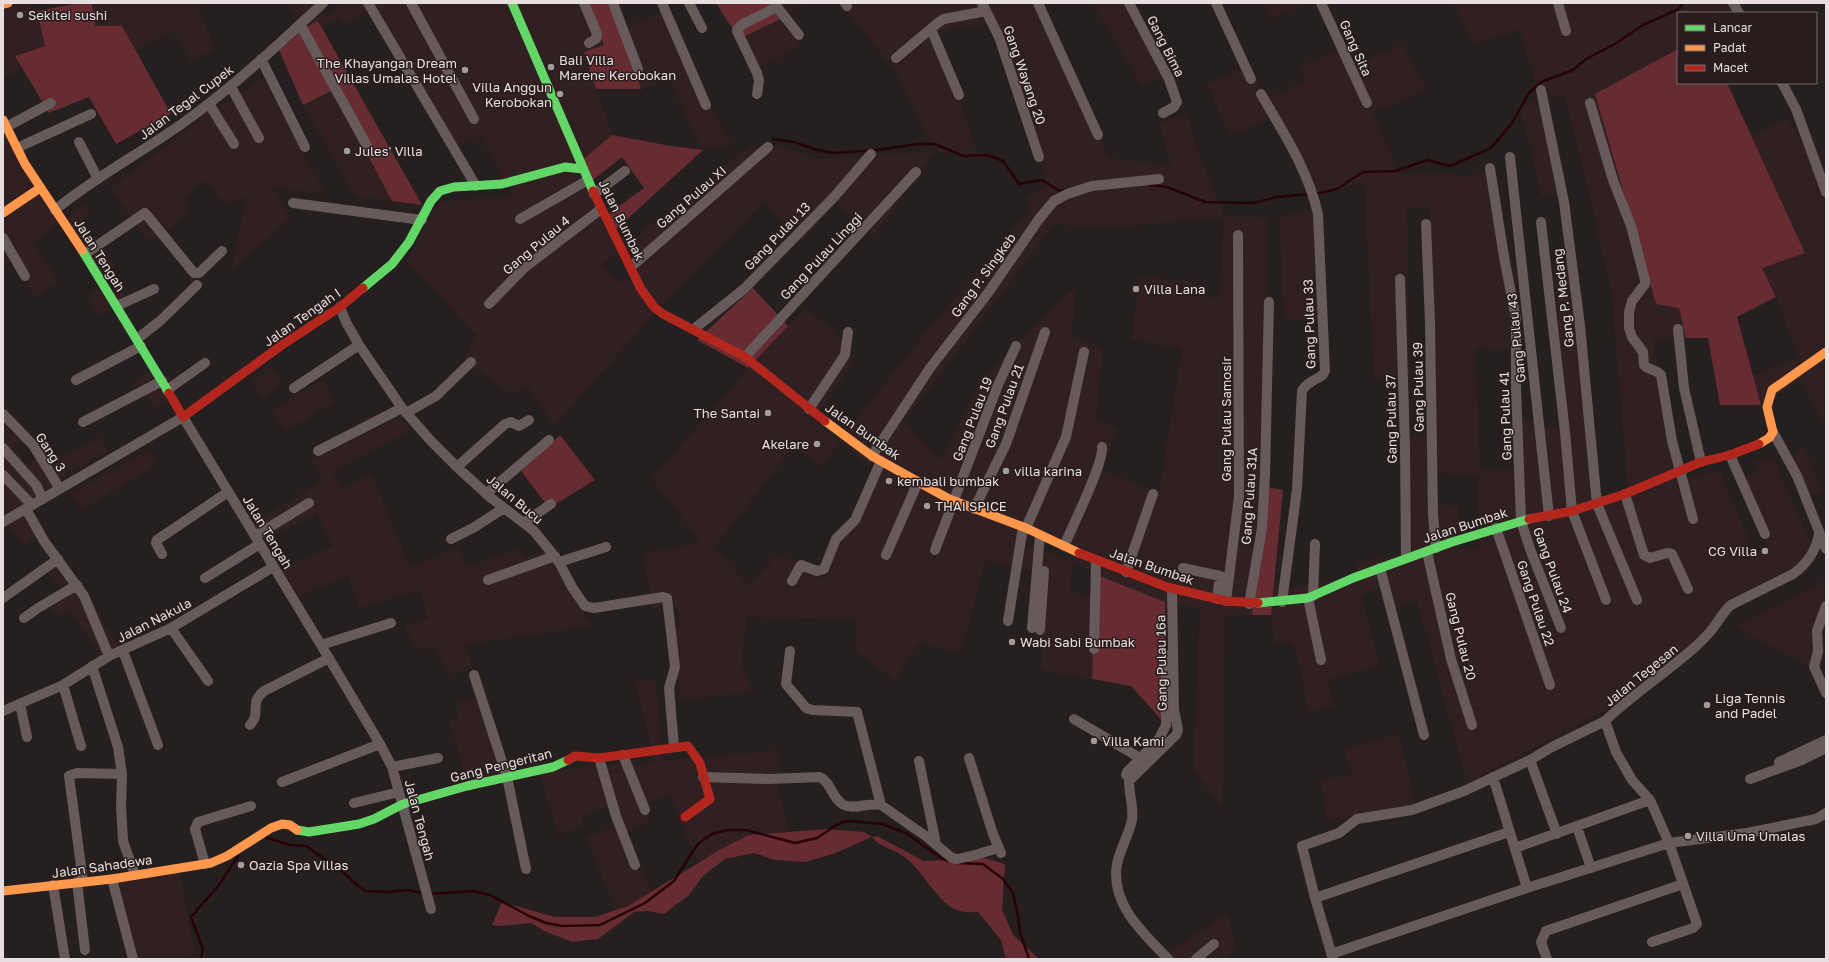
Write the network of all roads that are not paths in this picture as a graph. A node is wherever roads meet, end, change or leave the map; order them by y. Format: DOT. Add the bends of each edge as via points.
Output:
graph roads {
  1 [pos="8,3"];
  2 [pos="323,3"];
  3 [pos="368,3"];
  4 [pos="411,3"];
  5 [pos="512,3"];
  6 [pos="584,3"];
  7 [pos="613,3"];
  8 [pos="662,3"];
  9 [pos="689,3"];
  10 [pos="1038,3"];
  11 [pos="1130,3"];
  12 [pos="1216,3"];
  13 [pos="1321,3"];
  14 [pos="1558,3"];
  15 [pos="1733,3"];
  16 [pos="3,4"];
  17 [pos="775,5"];
  18 [pos="984,7"];
  19 [pos="1738,12"];
  20 [pos="300,24"];
  21 [pos="702,28"];
  22 [pos="931,29"];
  23 [pos="1566,31"];
  24 [pos="799,35"];
  25 [pos="589,43"];
  26 [pos="896,58"];
  27 [pos="261,59"];
  28 [pos="638,69"];
  29 [pos="1251,79"];
  30 [pos="1782,84"];
  31 [pos="1541,90"];
  32 [pos="233,91"];
  33 [pos="757,94"];
  34 [pos="1261,94"];
  35 [pos="959,96"];
  36 [pos="51,103"];
  37 [pos="1366,103"];
  38 [pos="1590,103"];
  39 [pos="209,104"];
  40 [pos="706,105"];
  41 [pos="1163,113"];
  42 [pos="91,114"];
  43 [pos="474,119"];
  44 [pos="5,124"];
  45 [pos="1098,135"];
  46 [pos="259,138"];
  47 [pos="79,142"];
  48 [pos="234,144"];
  49 [pos="367,146"];
  50 [pos="305,147"];
  51 [pos="17,148"];
  52 [pos="768,148"];
  53 [pos="871,154"];
  54 [pos="1039,157"];
  55 [pos="1510,157"];
  56 [pos="1490,168"];
  57 [pos="582,169"];
  58 [pos="626,171"];
  59 [pos="916,172"];
  60 [pos="98,179"];
  61 [pos="1160,179"];
  62 [pos="588,180"];
  63 [pos="476,186"];
  64 [pos="40,188"];
  65 [pos="1826,192"];
  66 [pos="594,194"];
  67 [pos="293,204"];
  68 [pos="601,209"];
  69 [pos="55,210"];
  70 [pos="3,213"];
  71 [pos="520,219"];
  72 [pos="422,220"];
  73 [pos="1542,222"];
  74 [pos="1426,224"];
  75 [pos="1238,235"];
  76 [pos="3,238"];
  77 [pos="222,251"];
  78 [pos="85,254"];
  79 [pos="631,267"];
  80 [pos="26,276"];
  81 [pos="1400,279"];
  82 [pos="197,286"];
  83 [pos="154,289"];
  84 [pos="1269,302"];
  85 [pos="489,304"];
  86 [pos="117,306"];
  87 [pos="340,307"];
  88 [pos="694,329"];
  89 [pos="1678,329"];
  90 [pos="848,332"];
  91 [pos="1045,332"];
  92 [pos="139,342"];
  93 [pos="359,345"];
  94 [pos="1016,346"];
  95 [pos="1084,352"];
  96 [pos="1826,352"];
  97 [pos="745,357"];
  98 [pos="471,362"];
  99 [pos="205,363"];
  100 [pos="76,380"];
  101 [pos="164,386"];
  102 [pos="294,388"];
  103 [pos="809,409"];
  104 [pos="404,410"];
  105 [pos="3,414"];
  106 [pos="183,417"];
  107 [pos="529,420"];
  108 [pos="84,422"];
  109 [pos="1773,432"];
  110 [pos="549,440"];
  111 [pos="1102,447"];
  112 [pos="3,448"];
  113 [pos="318,451"];
  114 [pos="872,456"];
  115 [pos="1730,456"];
  116 [pos="881,461"];
  117 [pos="1701,462"];
  118 [pos="457,467"];
  119 [pos="1679,471"];
  120 [pos="3,475"];
  121 [pos="918,482"];
  122 [pos="60,489"];
  123 [pos="228,492"];
  124 [pos="486,494"];
  125 [pos="1153,494"];
  126 [pos="1625,494"];
  127 [pos="43,499"];
  128 [pos="954,501"];
  129 [pos="309,503"];
  130 [pos="551,504"];
  131 [pos="1597,504"];
  132 [pos="29,507"];
  133 [pos="504,508"];
  134 [pos="974,509"];
  135 [pos="1572,511"];
  136 [pos="1549,516"];
  137 [pos="1693,519"];
  138 [pos="1522,521"];
  139 [pos="3,522"];
  140 [pos="525,522"];
  141 [pos="1025,528"];
  142 [pos="1496,528"];
  143 [pos="1823,532"];
  144 [pos="1764,534"];
  145 [pos="1043,536"];
  146 [pos="451,539"];
  147 [pos="258,540"];
  148 [pos="1315,544"];
  149 [pos="1064,546"];
  150 [pos="606,547"];
  151 [pos="1826,549"];
  152 [pos="935,550"];
  153 [pos="1432,550"];
  154 [pos="162,554"];
  155 [pos="886,555"];
  156 [pos="1406,558"];
  157 [pos="58,559"];
  158 [pos="557,559"];
  159 [pos="1096,561"];
  160 [pos="274,567"];
  161 [pos="1183,568"];
  162 [pos="1380,568"];
  163 [pos="1126,572"];
  164 [pos="205,578"];
  165 [pos="488,580"];
  166 [pos="792,581"];
  167 [pos="77,584"];
  168 [pos="1170,588"];
  169 [pos="1688,589"];
  170 [pos="1310,597"];
  171 [pos="3,598"];
  172 [pos="1222,600"];
  173 [pos="1606,600"];
  174 [pos="1637,600"];
  175 [pos="1282,602"];
  176 [pos="1249,604"];
  177 [pos="1826,606"];
  178 [pos="24,618"];
  179 [pos="1008,621"];
  180 [pos="391,623"];
  181 [pos="171,628"];
  182 [pos="1561,628"];
  183 [pos="1036,629"];
  184 [pos="321,645"];
  185 [pos="1094,649"];
  186 [pos="123,651"];
  187 [pos="790,651"];
  188 [pos="109,656"];
  189 [pos="329,658"];
  190 [pos="1321,660"];
  191 [pos="92,666"];
  192 [pos="474,675"];
  193 [pos="208,681"];
  194 [pos="63,685"];
  195 [pos="1550,685"];
  196 [pos="1826,693"];
  197 [pos="20,704"];
  198 [pos="3,711"];
  199 [pos="1074,719"];
  200 [pos="1605,722"];
  201 [pos="250,725"];
  202 [pos="1472,725"];
  203 [pos="1424,734"];
  204 [pos="27,737"];
  205 [pos="1826,740"];
  206 [pos="158,744"];
  207 [pos="380,744"];
  208 [pos="81,746"];
  209 [pos="674,747"];
  210 [pos="1826,748"];
  211 [pos="623,755"];
  212 [pos="438,758"];
  213 [pos="599,758"];
  214 [pos="969,758"];
  215 [pos="1140,758"];
  216 [pos="919,760"];
  217 [pos="1530,760"];
  218 [pos="1777,763"];
  219 [pos="392,767"];
  220 [pos="122,774"];
  221 [pos="1126,775"];
  222 [pos="507,777"];
  223 [pos="703,777"];
  224 [pos="1493,777"];
  225 [pos="1750,779"];
  226 [pos="282,782"];
  227 [pos="399,792"];
  228 [pos="1650,800"];
  229 [pos="354,802"];
  230 [pos="403,804"];
  231 [pos="881,805"];
  232 [pos="251,806"];
  233 [pos="645,810"];
  234 [pos="1826,813"];
  235 [pos="685,817"];
  236 [pos="1577,827"];
  237 [pos="1510,832"];
  238 [pos="1556,834"];
  239 [pos="1669,843"];
  240 [pos="936,844"];
  241 [pos="1515,848"];
  242 [pos="205,864"];
  243 [pos="635,865"];
  244 [pos="1590,868"];
  245 [pos="526,869"];
  246 [pos="135,875"];
  247 [pos="112,879"];
  248 [pos="80,882"];
  249 [pos="1683,884"];
  250 [pos="53,885"];
  251 [pos="1527,888"];
  252 [pos="3,891"];
  253 [pos="1315,898"];
  254 [pos="431,909"];
  255 [pos="1652,942"];
  256 [pos="1214,944"];
  257 [pos="85,950"];
  258 [pos="1332,956"];
  259 [pos="65,959"];
  260 [pos="133,959"];
  261 [pos="1168,959"];
  262 [pos="1196,959"];
  263 [pos="1547,959"];
  1 -- 16 [label="street"];
  2 -- 20 [label="street, Jalan Tegal Cupek"];
  3 -- 63 [label="street"];
  4 -- 43 [label="street"];
  5 -- 57 [label="street"];
  6 -- 25 [label="street" via="597,34 596,39"];
  7 -- 28 [label="street"];
  8 -- 40 [label="street"];
  9 -- 21 [label="street"];
  10 -- 45 [label="street"];
  11 -- 41 [label="street, Gang Bima" via="1169,79 1177,102 1174,107"];
  12 -- 29 [label="street"];
  13 -- 37 [label="street, Gang Sita"];
  14 -- 23 [label="street"];
  15 -- 19 [label="street"];
  17 -- 24 [label="street"];
  17 -- 33 [label="street" via="758,18 738,26 737,31 757,73"];
  18 -- 22 [label="street" via="944,19"];
  18 -- 54 [label="street, Gang Wayang 20" via="1008,64"];
  20 -- 27 [label="street, Jalan Tegal Cupek"];
  20 -- 49 [label="street"];
  22 -- 26 [label="street"];
  22 -- 35 [label="street"];
  27 -- 32 [label="street, Jalan Tegal Cupek"];
  27 -- 50 [label="street"];
  30 -- 65 [label="street" via="1800,120"];
  31 -- 131 [label="street, Gang P. Medang" via="1564,202 1580,326"];
  32 -- 39 [label="street, Jalan Tegal Cupek"];
  32 -- 46 [label="street"];
  34 -- 175 [label="street, Gang Pulau 33" via="1301,165 1318,214 1325,371 1321,377 1309,381 1302,390 1298,489"];
  36 -- 44 [label="street"];
  38 -- 119 [label="street" via="1613,180 1632,226 1645,280 1628,312 1629,328 1643,352 1644,365 1661,375"];
  39 -- 48 [label="street"];
  39 -- 60 [label="street, Jalan Tegal Cupek" via="142,152"];
  42 -- 51 [label="street"];
  44 -- 51 [label="street, Jalan Tengah"];
  47 -- 60 [label="street"];
  51 -- 64 [label="street, Jalan Tengah"];
  52 -- 79 [label="street, Gang Pulau XI"];
  53 -- 88 [label="street, Gang Pulau 13" via="835,196 749,284"];
  55 -- 136 [label="street, Gang Pulau 43"];
  56 -- 138 [label="street, Gang Pulau 41" via="1516,319 1516,388"];
  57 -- 62 [label="street, Jalan Bumbak"];
  57 -- 63 [label="street, Jalan Tengah I" via="565,167 519,181"];
  58 -- 66 [label="street"];
  59 -- 97 [label="street, Gang Pulau Linggi"];
  60 -- 69 [label="street, Jalan Tegal Cupek"];
  61 -- 114 [label="street, Gang P. Singkeb" via="1092,186 1054,201 1038,219 988,293 930,368"];
  62 -- 66 [label="street, Jalan Bumbak"];
  62 -- 71 [label="street"];
  63 -- 72 [label="street, Jalan Tengah I" via="454,187 440,191 431,201"];
  64 -- 69 [label="street, Jalan Tengah"];
  64 -- 70 [label="street"];
  66 -- 68 [label="street, Jalan Bumbak"];
  67 -- 72 [label="street"];
  68 -- 79 [label="street, Jalan Bumbak"];
  68 -- 85 [label="street, Gang Pulau 4" via="524,268"];
  69 -- 78 [label="street, Jalan Tengah"];
  72 -- 87 [label="street, Jalan Tengah I" via="392,264"];
  73 -- 135 [label="street"];
  74 -- 153 [label="street, Gang Pulau 39" via="1430,322"];
  75 -- 172 [label="street, Gang Pulau Samosir" via="1239,496"];
  76 -- 80 [label="street"];
  77 -- 78 [label="street" via="199,273 194,274 146,213"];
  78 -- 86 [label="street, Jalan Tengah"];
  79 -- 88 [label="street, Jalan Bumbak" via="641,289 654,307"];
  81 -- 156 [label="street, Gang Pulau 37"];
  82 -- 92 [label="street"];
  83 -- 86 [label="street"];
  84 -- 176 [label="street, Gang Pulau 31A" via="1262,528"];
  86 -- 92 [label="street, Jalan Tengah"];
  87 -- 93 [label="street, Jalan Bucu"];
  87 -- 106 [label="street, Jalan Tengah I" via="282,345"];
  88 -- 97 [label="street, Jalan Bumbak"];
  89 -- 117 [label="street" via="1684,388"];
  90 -- 103 [label="street" via="845,355"];
  91 -- 134 [label="street, Gang Pulau 21" via="1009,436"];
  92 -- 100 [label="street"];
  92 -- 101 [label="street, Jalan Tengah"];
  93 -- 102 [label="street"];
  93 -- 104 [label="street, Jalan Bucu"];
  94 -- 128 [label="street, Gang Pulau 19"];
  95 -- 141 [label="street" via="1066,437"];
  96 -- 109 [label="street" via="1772,390 1767,408"];
  97 -- 103 [label="street, Jalan Bumbak"];
  98 -- 104 [label="street" via="436,396"];
  99 -- 101 [label="street"];
  101 -- 106 [label="street, Jalan Tengah"];
  101 -- 108 [label="street"];
  103 -- 114 [label="street, Jalan Bumbak"];
  104 -- 113 [label="street"];
  104 -- 118 [label="street, Jalan Bucu"];
  105 -- 122 [label="street, Gang 3" via="33,445"];
  106 -- 122 [label="street, Jalan Tengah I"];
  106 -- 123 [label="street, Jalan Tengah"];
  107 -- 118 [label="street" via="519,426 511,422 505,424"];
  109 -- 115 [label="street, Jalan Bumbak" via="1766,441"];
  109 -- 143 [label="street"];
  110 -- 124 [label="street"];
  111 -- 149 [label="street" via="1094,476"];
  112 -- 127 [label="street" via="36,485"];
  114 -- 116 [label="street, Jalan Bumbak"];
  115 -- 117 [label="street, Jalan Bumbak"];
  115 -- 144 [label="street"];
  116 -- 121 [label="street, Jalan Bumbak"];
  116 -- 166 [label="street" via="855,520 836,539 824,569 817,571 801,565"];
  117 -- 119 [label="street, Jalan Bumbak"];
  118 -- 124 [label="street, Jalan Bucu"];
  119 -- 126 [label="street, Jalan Bumbak"];
  119 -- 137 [label="street"];
  120 -- 132 [label="street, Jalan Nakula"];
  121 -- 128 [label="street, Jalan Bumbak"];
  121 -- 155 [label="street"];
  122 -- 127 [label="street, Jalan Tengah I"];
  123 -- 147 [label="street, Jalan Tengah"];
  123 -- 154 [label="street" via="156,540"];
  124 -- 133 [label="street, Jalan Bucu"];
  125 -- 163 [label="street"];
  126 -- 131 [label="street, Jalan Bumbak"];
  126 -- 169 [label="street" via="1644,555 1650,558 1672,554"];
  127 -- 132 [label="street, Jalan Tengah I"];
  128 -- 134 [label="street, Jalan Bumbak"];
  128 -- 152 [label="street, Gang Pulau 19"];
  129 -- 147 [label="street"];
  130 -- 140 [label="street"];
  131 -- 135 [label="street, Jalan Bumbak"];
  131 -- 174 [label="street, Gang P. Medang"];
  132 -- 139 [label="street, Jalan Tengah I"];
  132 -- 157 [label="street, Jalan Nakula" via="36,529"];
  133 -- 140 [label="street, Jalan Bucu"];
  133 -- 146 [label="street"];
  134 -- 141 [label="street, Jalan Bumbak"];
  135 -- 136 [label="street, Jalan Bumbak"];
  135 -- 173 [label="street"];
  136 -- 138 [label="street, Jalan Bumbak"];
  138 -- 142 [label="street, Jalan Bumbak"];
  138 -- 182 [label="street, Gang Pulau 24" via="1530,549"];
  140 -- 158 [label="street, Jalan Bucu"];
  141 -- 145 [label="street, Jalan Bumbak"];
  141 -- 179 [label="street"];
  142 -- 153 [label="street, Jalan Bumbak"];
  142 -- 195 [label="street, Gang Pulau 22"];
  143 -- 151 [label="street"];
  143 -- 200 [label="street, Jalan Tegesan" via="1802,568 1731,605 1723,612 1707,636 1623,704"];
  145 -- 149 [label="street, Jalan Bumbak"];
  145 -- 183 [label="street"];
  147 -- 160 [label="street, Jalan Tengah"];
  147 -- 164 [label="street"];
  148 -- 170 [label="street"];
  149 -- 159 [label="street, Jalan Bumbak"];
  150 -- 158 [label="street"];
  153 -- 156 [label="street, Jalan Bumbak"];
  153 -- 202 [label="street, Gang Pulau 20" via="1451,659"];
  156 -- 162 [label="street, Jalan Bumbak"];
  157 -- 167 [label="street, Jalan Nakula"];
  157 -- 171 [label="street"];
  158 -- 165 [label="street"];
  158 -- 209 [label="street, Jalan Bucu" via="581,601 590,608 667,598 675,667 669,688"];
  159 -- 163 [label="street, Jalan Bumbak"];
  159 -- 185 [label="street"];
  160 -- 181 [label="street, Jalan Nakula"];
  160 -- 184 [label="street, Jalan Tengah"];
  161 -- 172 [label="street" via="1220,576"];
  162 -- 170 [label="street, Jalan Bumbak"];
  162 -- 203 [label="street"];
  163 -- 168 [label="street, Jalan Bumbak"];
  167 -- 178 [label="street"];
  167 -- 188 [label="street, Jalan Nakula"];
  168 -- 172 [label="street, Jalan Bumbak"];
  168 -- 215 [label="street" via="1166,725 1159,739"];
  168 -- 261 [label="street, Gang Pulau 16a" via="1174,710 1178,730 1176,735 1129,781 1132,820 1118,860 1116,876 1120,898 1127,913"];
  170 -- 175 [label="street, Jalan Bumbak"];
  170 -- 190 [label="street"];
  172 -- 176 [label="street, Jalan Bumbak"];
  175 -- 176 [label="street, Jalan Bumbak"];
  177 -- 196 [label="street" via="1817,631 1818,651 1814,667"];
  180 -- 184 [label="street"];
  181 -- 186 [label="street, Jalan Nakula"];
  181 -- 193 [label="street"];
  184 -- 189 [label="street, Jalan Tengah"];
  186 -- 188 [label="street, Jalan Nakula"];
  186 -- 206 [label="street"];
  187 -- 231 [label="street" via="786,684 806,708 857,712"];
  188 -- 191 [label="street"];
  189 -- 201 [label="street" via="264,691 256,701 256,718"];
  189 -- 207 [label="street, Jalan Tengah"];
  191 -- 194 [label="street"];
  191 -- 220 [label="street" via="118,747"];
  192 -- 222 [label="street"];
  194 -- 197 [label="street"];
  194 -- 208 [label="street"];
  197 -- 198 [label="street"];
  197 -- 204 [label="street"];
  199 -- 215 [label="street"];
  200 -- 217 [label="street"];
  200 -- 228 [label="street, Jalan Tegesan" via="1616,752 1632,780"];
  205 -- 218 [label="street"];
  207 -- 219 [label="street, Jalan Tengah"];
  207 -- 226 [label="street"];
  209 -- 211 [label="street, Gang Pengeritan"];
  209 -- 223 [label="street, Gang Pengeritan" via="691,748"];
  210 -- 225 [label="street" via="1802,760"];
  211 -- 213 [label="street, Gang Pengeritan"];
  211 -- 233 [label="street"];
  212 -- 219 [label="street"];
  213 -- 222 [label="street, Gang Pengeritan" via="575,756 553,767"];
  213 -- 243 [label="street" via="616,816"];
  214 -- 240 [label="street" via="1000,850 958,859 947,856"];
  215 -- 221 [label="street"];
  216 -- 240 [label="street"];
  217 -- 224 [label="street"];
  217 -- 238 [label="street"];
  219 -- 227 [label="street, Jalan Tengah"];
  220 -- 246 [label="street" via="123,841"];
  220 -- 248 [label="street" via="77,773 69,776"];
  222 -- 230 [label="street, Gang Pengeritan"];
  222 -- 245 [label="street"];
  223 -- 231 [label="street" via="820,777 843,804"];
  223 -- 235 [label="street, Gang Pengeritan" via="710,800"];
  224 -- 237 [label="street"];
  224 -- 253 [label="street" via="1464,791 1412,810 1357,818 1339,833 1302,846"];
  227 -- 229 [label="street"];
  227 -- 230 [label="street, Jalan Tengah"];
  228 -- 236 [label="street"];
  228 -- 239 [label="street, Jalan Tegesan"];
  230 -- 242 [label="street, Jalan Sahadewa" via="359,824 309,832 298,831 290,825 282,824 226,856"];
  230 -- 254 [label="street, Jalan Tengah"];
  231 -- 240 [label="street"];
  232 -- 242 [label="street" via="198,822 195,829"];
  234 -- 239 [label="street" via="1816,819 1748,833"];
  236 -- 238 [label="street"];
  236 -- 244 [label="street"];
  237 -- 241 [label="street"];
  237 -- 253 [label="street"];
  238 -- 241 [label="street"];
  239 -- 244 [label="street"];
  239 -- 249 [label="street, Jalan Tegesan"];
  241 -- 251 [label="street"];
  242 -- 246 [label="street, Jalan Sahadewa"];
  244 -- 251 [label="street"];
  246 -- 247 [label="street, Jalan Sahadewa"];
  247 -- 248 [label="street, Jalan Sahadewa"];
  247 -- 260 [label="street"];
  248 -- 250 [label="street, Jalan Sahadewa"];
  248 -- 257 [label="street"];
  249 -- 255 [label="street, Jalan Tegesan" via="1697,924 1694,928"];
  249 -- 263 [label="street" via="1546,931 1541,942"];
  250 -- 252 [label="street, Jalan Sahadewa"];
  250 -- 259 [label="street"];
  251 -- 258 [label="street"];
  253 -- 258 [label="street"];
  256 -- 262 [label="street"];
}
